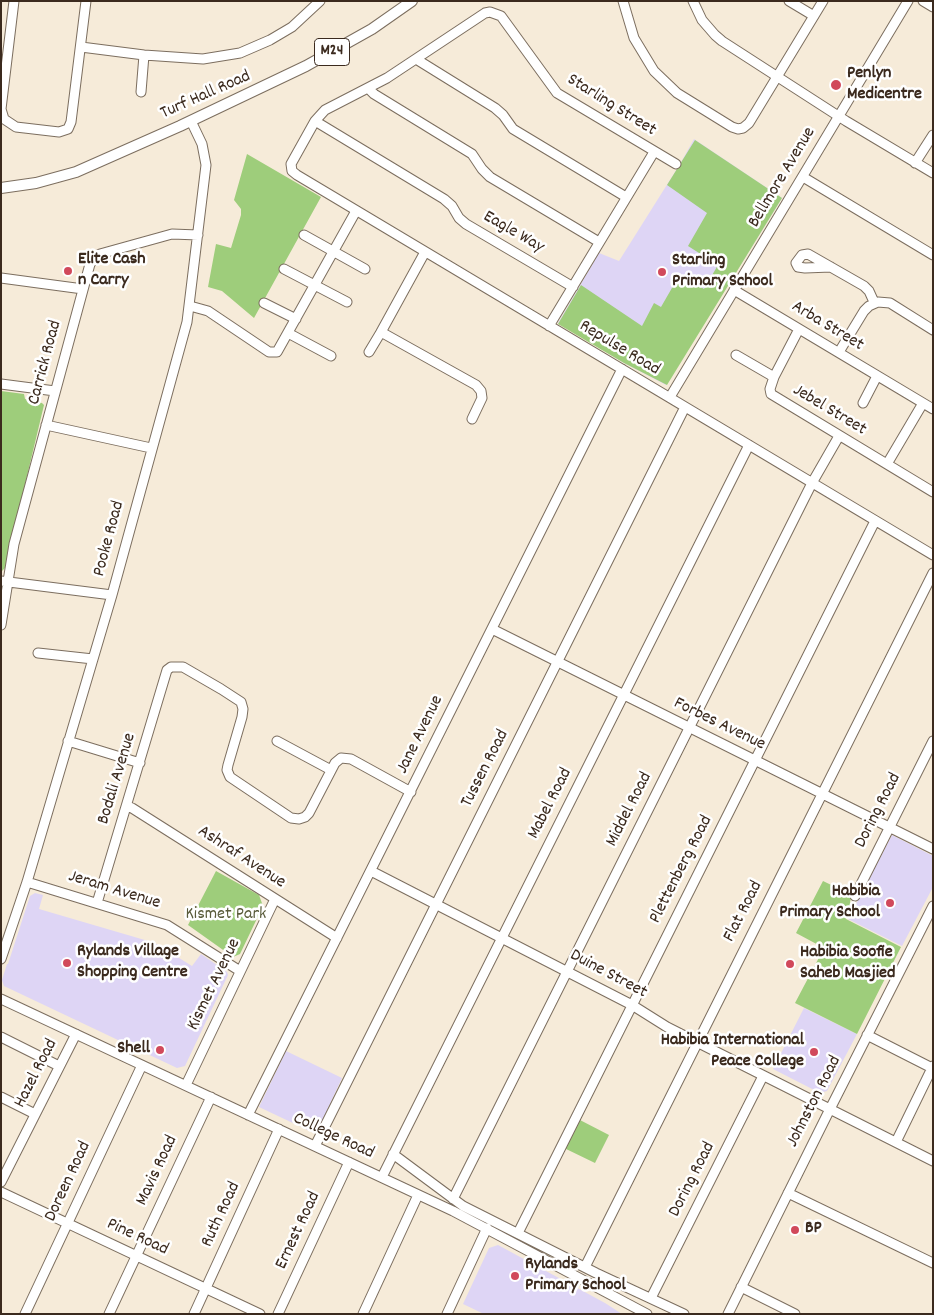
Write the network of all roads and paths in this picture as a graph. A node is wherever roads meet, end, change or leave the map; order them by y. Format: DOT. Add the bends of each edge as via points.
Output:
graph roads {
  1 [pos="14,1"];
  2 [pos="86,1"];
  3 [pos="320,1"];
  4 [pos="412,1"];
  5 [pos="623,1"];
  6 [pos="694,1"];
  7 [pos="789,1"];
  8 [pos="823,1"];
  9 [pos="908,1"];
  10 [pos="923,1"];
  11 [pos="933,7"];
  12 [pos="814,16"];
  13 [pos="80,47"];
  14 [pos="144,55"];
  15 [pos="416,59"];
  16 [pos="778,76"];
  17 [pos="369,89"];
  18 [pos="141,92"];
  19 [pos="839,117"];
  20 [pos="191,121"];
  21 [pos="315,121"];
  22 [pos="933,135"];
  23 [pos="654,152"];
  24 [pos="915,163"];
  25 [pos="676,164"];
  26 [pos="291,168"];
  27 [pos="933,173"];
  28 [pos="803,177"];
  29 [pos="1,188"];
  30 [pos="626,197"];
  31 [pos="356,211"];
  32 [pos="198,235"];
  33 [pos="304,235"];
  34 [pos="599,242"];
  35 [pos="333,251"];
  36 [pos="425,252"];
  37 [pos="933,255"];
  38 [pos="831,267"];
  39 [pos="284,269"];
  40 [pos="365,269"];
  41 [pos="1,278"];
  42 [pos="314,286"];
  43 [pos="573,287"];
  44 [pos="83,289"];
  45 [pos="734,290"];
  46 [pos="347,302"];
  47 [pos="874,302"];
  48 [pos="264,303"];
  49 [pos="190,306"];
  50 [pos="296,319"];
  51 [pos="549,326"];
  52 [pos="799,329"];
  53 [pos="933,330"];
  54 [pos="381,332"];
  55 [pos="288,333"];
  56 [pos="369,352"];
  57 [pos="839,352"];
  58 [pos="736,355"];
  59 [pos="331,356"];
  60 [pos="622,369"];
  61 [pos="877,376"];
  62 [pos="774,377"];
  63 [pos="1,384"];
  64 [pos="55,391"];
  65 [pos="670,397"];
  66 [pos="863,403"];
  67 [pos="922,403"];
  68 [pos="685,407"];
  69 [pos="933,409"];
  70 [pos="472,419"];
  71 [pos="46,425"];
  72 [pos="839,436"];
  73 [pos="749,445"];
  74 [pos="152,448"];
  75 [pos="887,464"];
  76 [pos="812,483"];
  77 [pos="933,492"];
  78 [pos="875,521"];
  79 [pos="933,556"];
  80 [pos="933,573"];
  81 [pos="4,581"];
  82 [pos="112,595"];
  83 [pos="1,625"];
  84 [pos="492,629"];
  85 [pos="38,652"];
  86 [pos="93,659"];
  87 [pos="558,661"];
  88 [pos="623,695"];
  89 [pos="689,728"];
  90 [pos="68,741"];
  91 [pos="933,741"];
  92 [pos="277,742"];
  93 [pos="755,761"];
  94 [pos="140,763"];
  95 [pos="331,770"];
  96 [pos="411,792"];
  97 [pos="822,794"];
  98 [pos="127,806"];
  99 [pos="889,827"];
  100 [pos="933,849"];
  101 [pos="371,871"];
  102 [pos="27,882"];
  103 [pos="855,896"];
  104 [pos="275,899"];
  105 [pos="97,903"];
  106 [pos="436,905"];
  107 [pos="933,906"];
  108 [pos="337,938"];
  109 [pos="501,938"];
  110 [pos="3,947"];
  111 [pos="1,958"];
  112 [pos="240,971"];
  113 [pos="567,971"];
  114 [pos="1,999"];
  115 [pos="632,1005"];
  116 [pos="76,1034"];
  117 [pos="867,1035"];
  118 [pos="2,1038"];
  119 [pos="697,1042"];
  120 [pos="142,1065"];
  121 [pos="59,1066"];
  122 [pos="932,1067"];
  123 [pos="763,1076"];
  124 [pos="186,1085"];
  125 [pos="1,1097"];
  126 [pos="211,1097"];
  127 [pos="830,1109"];
  128 [pos="35,1114"];
  129 [pos="248,1115"];
  130 [pos="279,1129"];
  131 [pos="896,1142"];
  132 [pos="315,1146"];
  133 [pos="393,1154"];
  134 [pos="933,1161"];
  135 [pos="349,1162"];
  136 [pos="382,1178"];
  137 [pos="1,1182"];
  138 [pos="1,1192"];
  139 [pos="788,1193"];
  140 [pos="418,1195"];
  141 [pos="452,1199"];
  142 [pos="68,1224"];
  143 [pos="487,1228"];
  144 [pos="518,1233"];
  145 [pos="136,1256"];
  146 [pos="933,1263"];
  147 [pos="584,1266"];
  148 [pos="741,1287"];
  149 [pos="206,1288"];
  150 [pos="652,1298"];
  151 [pos="247,1311"];
  152 [pos="26,1314"];
  153 [pos="109,1314"];
  154 [pos="194,1314"];
  155 [pos="260,1314"];
  156 [pos="278,1314"];
  157 [pos="362,1314"];
  158 [pos="447,1314"];
  159 [pos="647,1314"];
  160 [pos="684,1314"];
  161 [pos="728,1314"];
  162 [pos="795,1314"];
  1 -- 13 [label="street" via="2,109 4,120 16,127 59,132 68,129"];
  2 -- 13 [label="street"];
  3 -- 14 [label="street" via="278,36 240,53 203,59"];
  4 -- 20 [label="main road, Turf Hall Road / M24" via="372,29 306,66"];
  5 -- 16 [label="street" via="634,38 654,72 677,93 732,127 743,128 749,123"];
  6 -- 16 [label="street" via="702,20 715,35"];
  7 -- 12 [label="street"];
  8 -- 12 [label="street"];
  9 -- 19 [label="street, Bellmore Avenue"];
  10 -- 11 [label="street"];
  12 -- 16 [label="street"];
  13 -- 14 [label="street"];
  14 -- 18 [label="street"];
  15 -- 17 [label="street, Starling Street"];
  15 -- 23 [label="street, Starling Street" via="485,13 497,13 556,93"];
  15 -- 30 [label="street" via="500,112 513,129"];
  16 -- 19 [label="street"];
  17 -- 21 [label="street, Starling Street" via="325,110"];
  17 -- 34 [label="street" via="472,154 490,177"];
  19 -- 24 [label="street"];
  19 -- 28 [label="street, Bellmore Avenue"];
  20 -- 29 [label="main road, Turf Hall Road / M24" via="76,172"];
  20 -- 32 [label="street, Pooke Road" via="206,157"];
  21 -- 26 [label="street, Starling Street" via="291,162"];
  21 -- 43 [label="street, Eagle Way" via="444,199 466,224"];
  22 -- 24 [label="street"];
  23 -- 25 [label="street, Starling Street"];
  23 -- 30 [label="street, Starling Street"];
  24 -- 27 [label="street"];
  26 -- 31 [label="street, Repulse Road" via="297,176"];
  28 -- 37 [label="street"];
  28 -- 45 [label="street, Bellmore Avenue"];
  30 -- 34 [label="street, Starling Street"];
  31 -- 35 [label="street"];
  31 -- 36 [label="street, Repulse Road"];
  32 -- 44 [label="street, Carrick Road" via="172,234 100,254 90,264"];
  32 -- 49 [label="street, Pooke Road"];
  33 -- 35 [label="street"];
  34 -- 43 [label="street, Starling Street"];
  35 -- 40 [label="street"];
  35 -- 42 [label="street"];
  36 -- 51 [label="street, Repulse Road"];
  36 -- 54 [label="street"];
  38 -- 47 [label="street" via="867,288"];
  39 -- 42 [label="street"];
  41 -- 44 [label="street"];
  42 -- 46 [label="street"];
  42 -- 50 [label="street"];
  43 -- 51 [label="street, Starling Street"];
  44 -- 64 [label="street, Carrick Road"];
  45 -- 52 [label="street, Arba Street"];
  45 -- 65 [label="street, Bellmore Avenue"];
  47 -- 53 [label="street" via="890,304"];
  47 -- 57 [label="street" via="864,311"];
  48 -- 50 [label="street"];
  49 -- 55 [label="street" via="208,311 272,353 279,350"];
  49 -- 74 [label="street, Pooke Road"];
  50 -- 55 [label="street"];
  51 -- 60 [label="street, Repulse Road"];
  52 -- 57 [label="street, Arba Street"];
  52 -- 62 [label="street, Jebel Street"];
  54 -- 56 [label="street"];
  54 -- 70 [label="street" via="476,384 482,398"];
  55 -- 59 [label="street"];
  57 -- 61 [label="street, Arba Street"];
  58 -- 62 [label="street"];
  60 -- 65 [label="street, Repulse Road"];
  60 -- 84 [label="street, Jane Avenue"];
  61 -- 66 [label="street"];
  61 -- 67 [label="street, Arba Street"];
  62 -- 72 [label="street, Jebel Street" via="770,389 772,396"];
  63 -- 64 [label="street"];
  64 -- 71 [label="street, Carrick Road"];
  65 -- 68 [label="street, Repulse Road"];
  67 -- 69 [label="street, Arba Street"];
  67 -- 75 [label="street"];
  68 -- 73 [label="street, Repulse Road"];
  68 -- 87 [label="street, Tussen Road"];
  71 -- 74 [label="street"];
  71 -- 81 [label="street, Carrick Road"];
  72 -- 75 [label="street, Jebel Street"];
  72 -- 76 [label="street, Middel Road"];
  73 -- 76 [label="street, Repulse Road"];
  73 -- 88 [label="street, Mabel Road"];
  74 -- 82 [label="street, Pooke Road"];
  75 -- 77 [label="street, Jebel Street"];
  76 -- 78 [label="street, Repulse Road"];
  76 -- 89 [label="street, Middel Road"];
  78 -- 79 [label="street, Repulse Road"];
  78 -- 93 [label="street, Plettenberg Road"];
  80 -- 97 [label="street, Flat Road"];
  81 -- 82 [label="street"];
  81 -- 83 [label="street, Carrick Road"];
  82 -- 86 [label="street, Pooke Road"];
  84 -- 87 [label="street, Forbes Avenue"];
  84 -- 96 [label="street, Jane Avenue"];
  85 -- 86 [label="street"];
  86 -- 90 [label="street, Pooke Road"];
  87 -- 88 [label="street, Forbes Avenue"];
  87 -- 106 [label="street, Tussen Road"];
  88 -- 89 [label="street, Forbes Avenue"];
  88 -- 109 [label="street, Mabel Road"];
  89 -- 93 [label="street, Forbes Avenue"];
  89 -- 113 [label="street, Middel Road"];
  90 -- 94 [label="street"];
  90 -- 102 [label="street, Pooke Road"];
  91 -- 99 [label="street, Doring Road"];
  92 -- 95 [label="street"];
  93 -- 97 [label="street, Forbes Avenue"];
  93 -- 115 [label="street, Plettenberg Road"];
  94 -- 95 [label="street, Bodali Avenue" via="167,670 183,667 241,702 242,717 227,770 234,782 291,818 299,819 309,813"];
  94 -- 98 [label="street, Bodali Avenue"];
  95 -- 96 [label="street" via="340,758 351,759"];
  96 -- 101 [label="street, Jane Avenue"];
  97 -- 99 [label="street, Forbes Avenue"];
  97 -- 119 [label="street, Flat Road"];
  98 -- 104 [label="street, Ashraf Avenue"];
  98 -- 105 [label="street, Bodali Avenue"];
  99 -- 100 [label="street, Forbes Avenue"];
  99 -- 103 [label="street, Doring Road"];
  101 -- 106 [label="street, Duine Street"];
  101 -- 108 [label="street, Jane Avenue"];
  102 -- 105 [label="street, Jeram Avenue"];
  102 -- 110 [label="street, Pooke Road"];
  104 -- 108 [label="street, Ashraf Avenue"];
  104 -- 112 [label="street, Kismet Avenue"];
  105 -- 112 [label="street, Jeram Avenue" via="167,925"];
  106 -- 109 [label="street, Duine Street"];
  106 -- 132 [label="street, Tussen Road"];
  107 -- 117 [label="street, Johnston Road"];
  108 -- 129 [label="street, Jane Avenue"];
  109 -- 113 [label="street, Duine Street"];
  109 -- 133 [label="street, Mabel Road"];
  110 -- 111 [label="street, Pooke Road"];
  112 -- 124 [label="street, Kismet Avenue"];
  113 -- 115 [label="street, Duine Street"];
  113 -- 141 [label="street, Middel Road"];
  114 -- 116 [label="street, College Road"];
  115 -- 119 [label="street, Duine Street"];
  115 -- 144 [label="street, Plettenberg Road"];
  116 -- 120 [label="street, College Road"];
  116 -- 121 [label="street, Hazel Road"];
  117 -- 122 [label="street"];
  117 -- 127 [label="street, Johnston Road"];
  118 -- 121 [label="street"];
  119 -- 123 [label="street, Duine Street"];
  119 -- 147 [label="street, Flat Road"];
  120 -- 124 [label="street, College Road"];
  120 -- 142 [label="street, Doreen Road"];
  121 -- 128 [label="street, Hazel Road"];
  122 -- 131 [label="street"];
  123 -- 127 [label="street, Duine Street"];
  123 -- 150 [label="street, Doring Road"];
  124 -- 126 [label="street, College Road"];
  125 -- 128 [label="street"];
  126 -- 129 [label="street, College Road"];
  126 -- 145 [label="street, Mavis Road"];
  127 -- 131 [label="street, Duine Street"];
  127 -- 139 [label="street, Johnston Road"];
  128 -- 137 [label="street, Hazel Road"];
  129 -- 130 [label="street, College Road"];
  130 -- 132 [label="street, College Road"];
  130 -- 149 [label="street, Ruth Road"];
  131 -- 134 [label="street, Duine Street"];
  132 -- 135 [label="street, College Road"];
  133 -- 136 [label="street, Mabel Road"];
  133 -- 141 [label="street"];
  135 -- 136 [label="street, College Road"];
  135 -- 156 [label="street, Ernest Road"];
  136 -- 140 [label="street, College Road"];
  138 -- 142 [label="street, Pine Road"];
  139 -- 146 [label="street"];
  139 -- 148 [label="street, Johnston Road"];
  140 -- 143 [label="street, College Road"];
  140 -- 157 [label="street"];
  141 -- 144 [label="street"];
  142 -- 145 [label="street, Pine Road"];
  142 -- 152 [label="street, Doreen Road"];
  143 -- 158 [label="street"];
  143 -- 159 [label="street, College Road"];
  144 -- 147 [label="street"];
  145 -- 149 [label="street, Pine Road"];
  145 -- 153 [label="street, Mavis Road"];
  147 -- 150 [label="street"];
  148 -- 161 [label="street, Johnston Road"];
  148 -- 162 [label="street"];
  149 -- 151 [label="street, Pine Road"];
  149 -- 154 [label="street, Ruth Road"];
  150 -- 160 [label="street"];
  151 -- 155 [label="street, Pine Road"];
}
